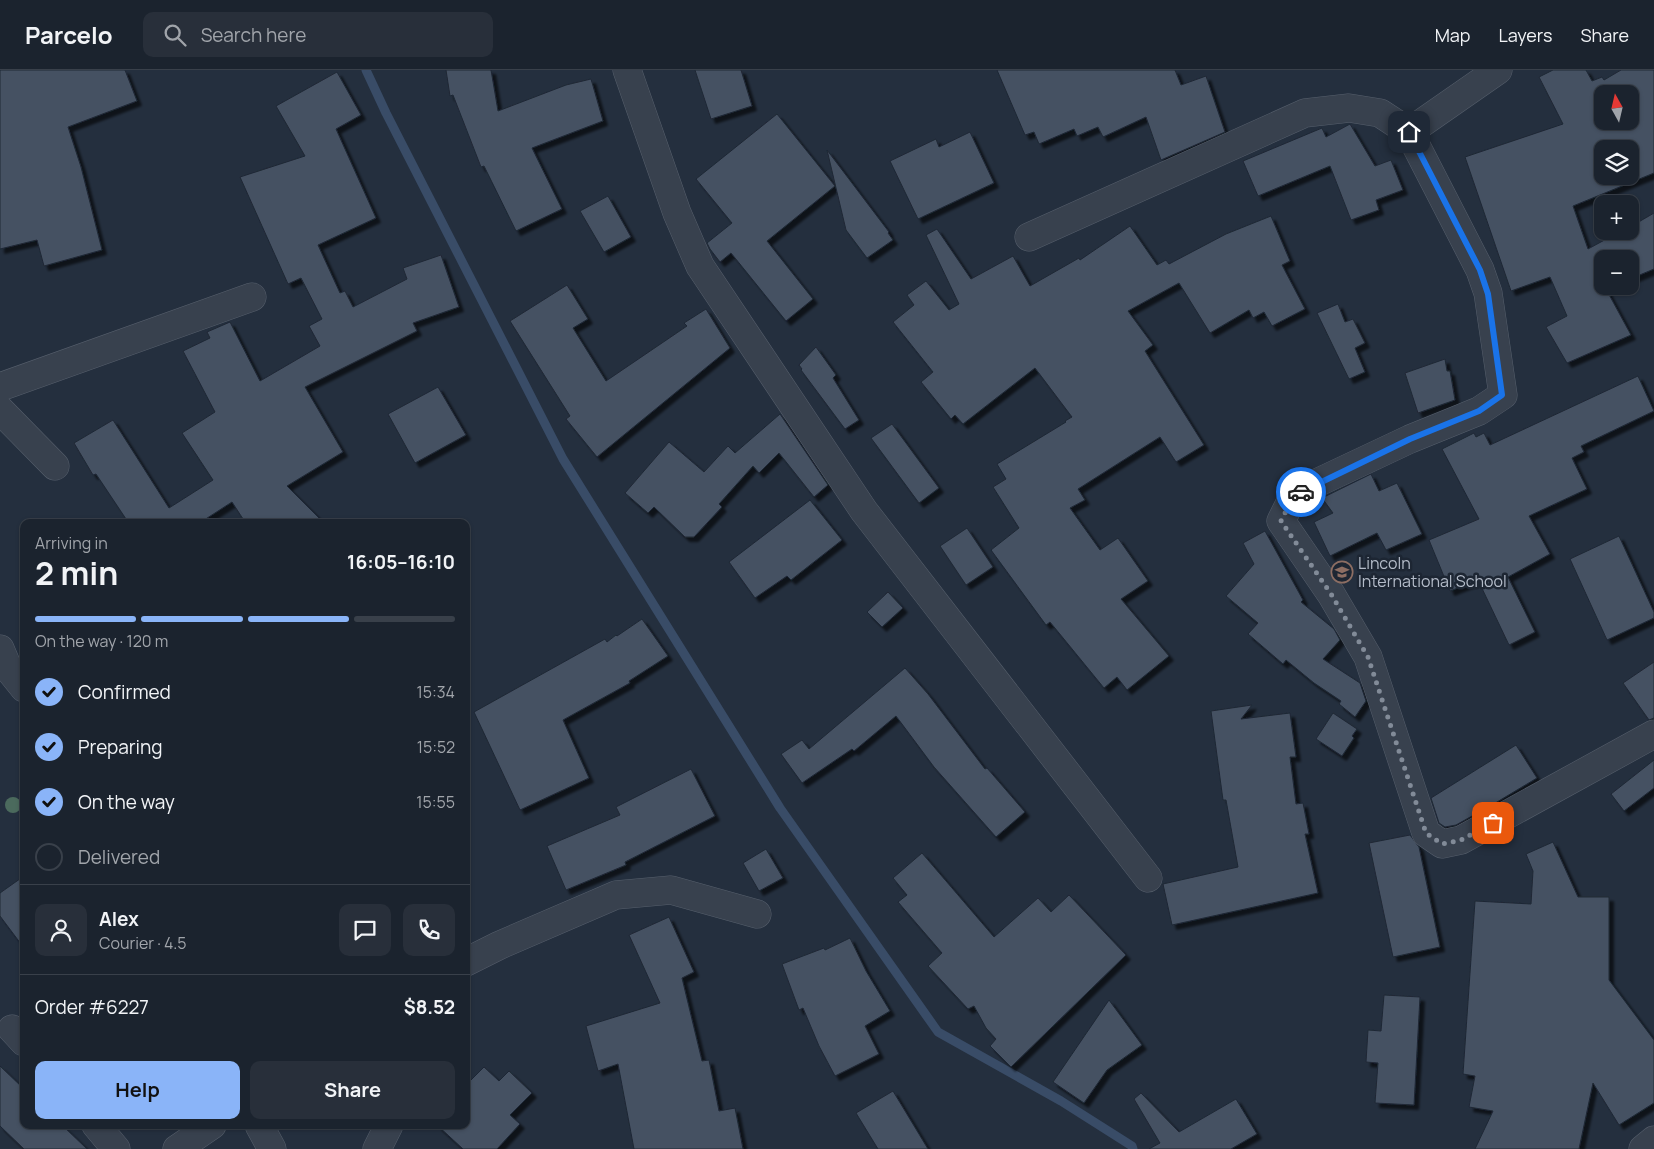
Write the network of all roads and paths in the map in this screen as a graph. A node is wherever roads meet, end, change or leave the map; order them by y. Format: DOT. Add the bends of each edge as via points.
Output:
graph roads {
  1 [pos="627,70"];
  2 [pos="1498,70"];
  3 [pos="1409,132"];
  4 [pos="1029,237"];
  5 [pos="252,297"];
  6 [pos="0,387"];
  7 [pos="0,410"];
  8 [pos="55,466"];
  9 [pos="0,649"];
  10 [pos="20,683"];
  11 [pos="1654,734"];
  12 [pos="1148,878"];
  13 [pos="757,914"];
  14 [pos="470,960"];
  15 [pos="99,1129"];
  16 [pos="206,1129"];
  17 [pos="262,1129"];
  18 [pos="387,1129"];
  19 [pos="1654,1140"];
  20 [pos="116,1149"];
  21 [pos="177,1149"];
  22 [pos="272,1149"];
  23 [pos="377,1149"];
  24 [pos="1643,1149"];
  1 -- 12 [label="street" via="700,266 864,511"];
  2 -- 3 [label="street"];
  3 -- 4 [label="street" via="1380,113 1357,109 1305,114"];
  3 -- 11 [label="street" via="1480,270 1488,294 1502,395 1479,411 1306,488 1293,497 1281,521 1331,594 1368,657 1426,833 1442,844 1461,840"];
  5 -- 6 [label="street"];
  7 -- 8 [label="street"];
  9 -- 10 [label="street" via="8,668"];
  13 -- 14 [label="street" via="671,890 616,895"];
  15 -- 20 [label="street"];
  16 -- 21 [label="street"];
  17 -- 22 [label="street"];
  18 -- 23 [label="street"];
  19 -- 24 [label="street"];
}
